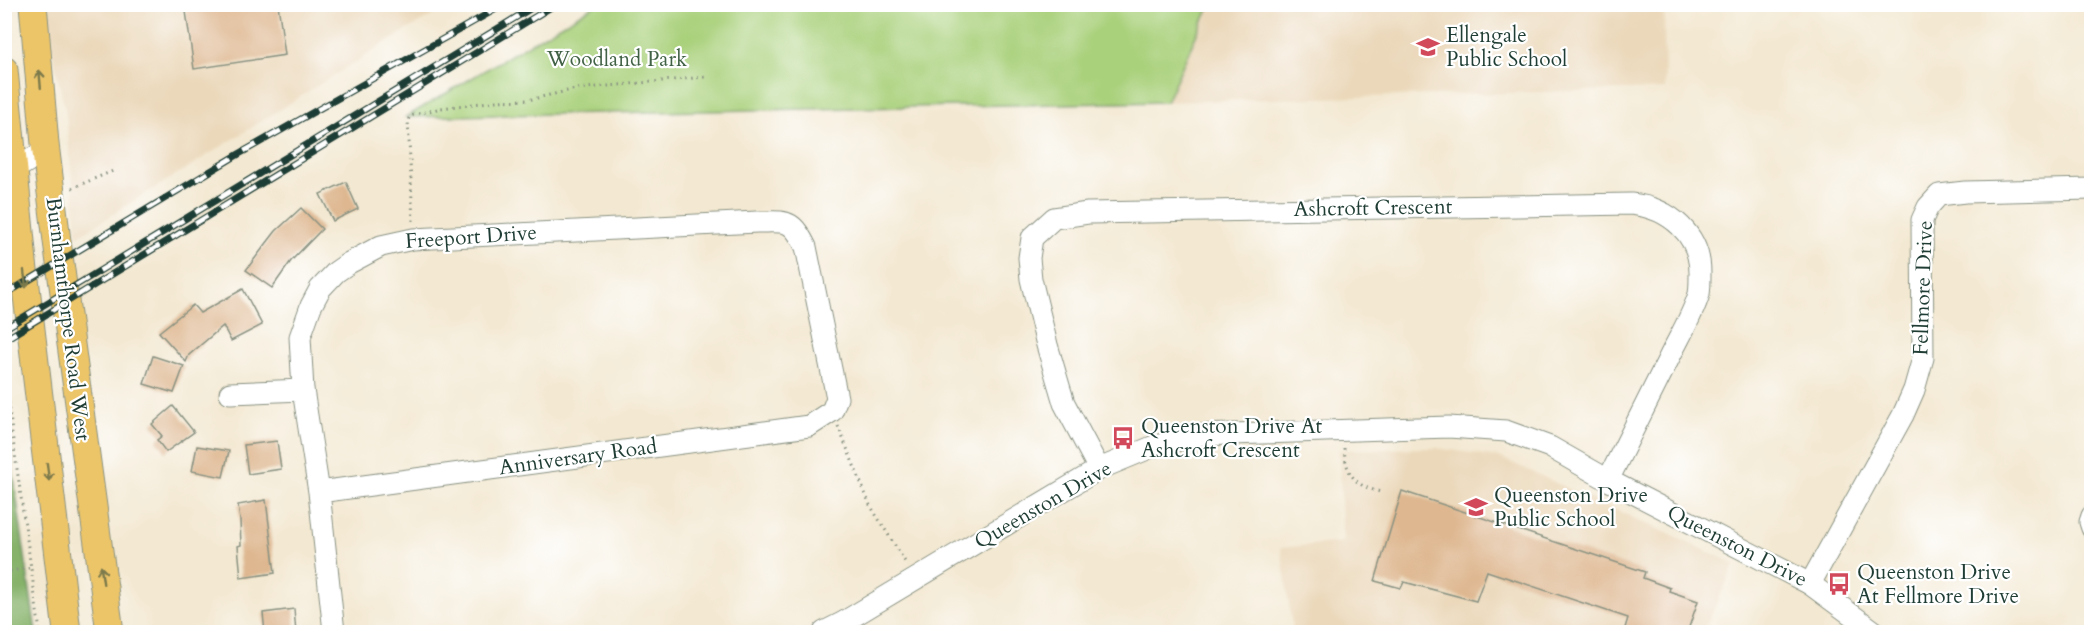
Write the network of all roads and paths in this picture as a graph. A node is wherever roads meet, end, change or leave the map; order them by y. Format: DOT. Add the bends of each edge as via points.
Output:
graph roads {
  1 [pos="33,4"];
  2 [pos="4,70"];
  3 [pos="705,77"];
  4 [pos="46,150"];
  5 [pos="113,171"];
  6 [pos="9,174"];
  7 [pos="72,188"];
  8 [pos="2091,189"];
  9 [pos="413,238"];
  10 [pos="4,355"];
  11 [pos="303,390"];
  12 [pos="230,393"];
  13 [pos="832,411"];
  14 [pos="1342,431"];
  15 [pos="1099,469"];
  16 [pos="1608,480"];
  17 [pos="319,492"];
  18 [pos="1381,492"];
  19 [pos="2091,516"];
  20 [pos="2091,528"];
  21 [pos="30,568"];
  22 [pos="4,572"];
  23 [pos="915,579"];
  24 [pos="1810,584"];
  25 [pos="40,633"];
  26 [pos="67,633"];
  27 [pos="110,633"];
  28 [pos="334,633"];
  29 [pos="824,633"];
  30 [pos="1875,633"];
  4 -- 1 [label="main road, Burnhamthorpe Road West, one-way"];
  2 -- 6 [label="main road, Burnhamthorpe Road West"];
  3 -- 9 [label="path" via="576,89 528,100 441,108 410,116"];
  4 -- 6 [label="street"];
  27 -- 4 [label="main road, Burnhamthorpe Road West, one-way"];
  5 -- 7 [label="path"];
  6 -- 26 [label="main road, Burnhamthorpe Road West, one-way"];
  8 -- 24 [label="street, Fellmore Drive" via="1965,192 1939,195 1928,207 1922,220 1923,358 1914,390"];
  9 -- 11 [label="street, Freeport Drive" via="381,246 349,262 320,289 300,337"];
  9 -- 13 [label="street, Freeport Drive" via="783,222 796,228 806,247 837,398"];
  10 -- 21 [label="path"];
  11 -- 12 [label="street"];
  11 -- 17 [label="street, Freeport Drive"];
  13 -- 17 [label="street, Anniversary Road" via="809,426"];
  13 -- 23 [label="path" via="870,505"];
  14 -- 15 [label="street, Queenston Drive" via="1199,435 1152,447"];
  14 -- 16 [label="street, Queenston Drive" via="1449,427 1506,431 1550,447"];
  14 -- 18 [label="path" via="1352,476 1367,489"];
  15 -- 16 [label="street, Ashcroft Crescent" via="1064,403 1031,279 1032,238 1054,219 1088,213 1646,206 1660,210 1687,232 1700,261 1699,292"];
  15 -- 23 [label="street, Queenston Drive"];
  16 -- 24 [label="street, Queenston Drive"];
  17 -- 28 [label="street, Freeport Drive"];
  19 -- 20 [label="street"];
  21 -- 22 [label="path"];
  21 -- 25 [label="path"];
  23 -- 29 [label="street, Queenston Drive"];
  24 -- 30 [label="street, Queenston Drive"];
}
